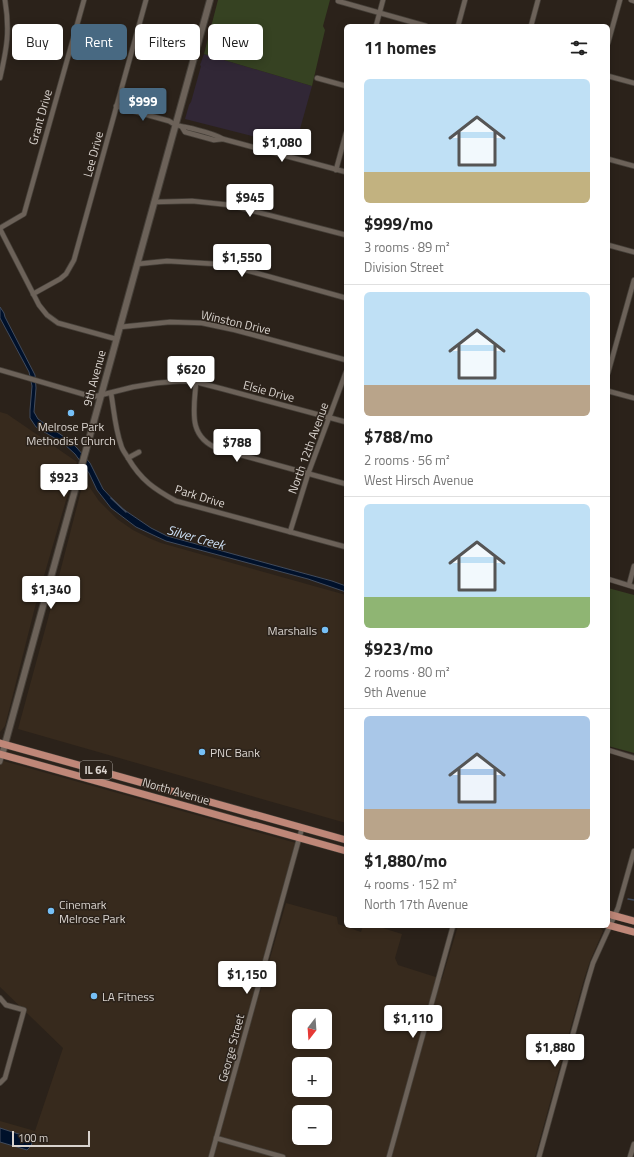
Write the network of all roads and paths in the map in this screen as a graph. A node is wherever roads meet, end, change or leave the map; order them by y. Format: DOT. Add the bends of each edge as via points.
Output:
graph roads {
  1 [pos="5,0"];
  2 [pos="84,0"];
  3 [pos="146,0"];
  4 [pos="210,0"];
  5 [pos="383,0"];
  6 [pos="465,0"];
  7 [pos="538,0"];
  8 [pos="620,0"];
  9 [pos="631,0"];
  10 [pos="338,1"];
  11 [pos="634,1"];
  12 [pos="380,12"];
  13 [pos="377,24"];
  14 [pos="419,24"];
  15 [pos="459,24"];
  16 [pos="532,24"];
  17 [pos="610,37"];
  18 [pos="610,77"];
  19 [pos="0,78"];
  20 [pos="317,78"];
  21 [pos="634,83"];
  22 [pos="344,85"];
  23 [pos="116,106"];
  24 [pos="175,125"];
  25 [pos="344,140"];
  26 [pos="610,160"];
  27 [pos="634,166"];
  28 [pos="336,170"];
  29 [pos="344,172"];
  30 [pos="154,202"];
  31 [pos="0,228"];
  32 [pos="344,234"];
  33 [pos="610,245"];
  34 [pos="634,252"];
  35 [pos="137,264"];
  36 [pos="634,280"];
  37 [pos="33,294"];
  38 [pos="344,297"];
  39 [pos="120,327"];
  40 [pos="116,339"];
  41 [pos="344,359"];
  42 [pos="610,366"];
  43 [pos="0,370"];
  44 [pos="344,377"];
  45 [pos="196,382"];
  46 [pos="610,392"];
  47 [pos="111,393"];
  48 [pos="101,396"];
  49 [pos="634,398"];
  50 [pos="329,418"];
  51 [pos="344,422"];
  52 [pos="139,452"];
  53 [pos="128,458"];
  54 [pos="308,474"];
  55 [pos="344,483"];
  56 [pos="290,532"];
  57 [pos="344,546"];
  58 [pos="634,566"];
  59 [pos="610,580"];
  60 [pos="631,586"];
  61 [pos="2,744"];
  62 [pos="610,751"];
  63 [pos="1,757"];
  64 [pos="634,758"];
  65 [pos="302,828"];
  66 [pos="299,838"];
  67 [pos="344,839"];
  68 [pos="344,850"];
  69 [pos="634,851"];
  70 [pos="611,915"];
  71 [pos="634,921"];
  72 [pos="610,925"];
  73 [pos="453,928"];
  74 [pos="608,928"];
  75 [pos="634,932"];
  76 [pos="0,998"];
  77 [pos="0,1084"];
  78 [pos="216,1138"];
  79 [pos="634,1144"];
  80 [pos="211,1157"];
  81 [pos="283,1157"];
  82 [pos="389,1157"];
  83 [pos="539,1157"];
  84 [pos="630,1157"];
  1 -- 19 [label="street" via="8,40"];
  2 -- 31 [label="street, Grant Drive" via="24,214"];
  3 -- 23 [label="street, Lee Drive"];
  4 -- 24 [label="street, 9th Avenue"];
  5 -- 12 [label="street"];
  6 -- 15 [label="street"];
  7 -- 16 [label="street"];
  8 -- 17 [label="street"];
  9 -- 11 [label="street"];
  10 -- 12 [label="street"];
  12 -- 13 [label="street"];
  12 -- 14 [label="street"];
  18 -- 21 [label="street"];
  20 -- 22 [label="street"];
  23 -- 24 [label="street"];
  23 -- 37 [label="street, Lee Drive" via="74,260 60,279"];
  24 -- 28 [label="street"];
  24 -- 30 [label="street, 9th Avenue"];
  25 -- 28 [label="street"];
  26 -- 27 [label="street"];
  28 -- 29 [label="street"];
  30 -- 32 [label="street" via="192,201 230,205"];
  30 -- 35 [label="street, 9th Avenue"];
  31 -- 37 [label="street"];
  33 -- 34 [label="street"];
  35 -- 38 [label="street" via="167,261 217,264"];
  35 -- 39 [label="street, 9th Avenue"];
  36 -- 42 [label="street"];
  37 -- 40 [label="street" via="47,315 58,323"];
  39 -- 40 [label="street, 9th Avenue"];
  39 -- 41 [label="street, Winston Drive" via="170,322 207,324"];
  40 -- 48 [label="street, 9th Avenue"];
  43 -- 48 [label="street, Elsie Drive" via="93,397"];
  44 -- 50 [label="street, North 12th Avenue"];
  45 -- 47 [label="street, Elsie Drive" via="133,386"];
  45 -- 50 [label="street, Elsie Drive"];
  45 -- 54 [label="street" via="195,424 206,442 219,449"];
  46 -- 49 [label="street"];
  47 -- 48 [label="street, Elsie Drive"];
  47 -- 53 [label="street, Park Drive" via="117,431"];
  48 -- 61 [label="street, 9th Avenue"];
  50 -- 51 [label="street, Elsie Drive"];
  50 -- 54 [label="street, North 12th Avenue"];
  52 -- 53 [label="street"];
  53 -- 56 [label="street, Park Drive" via="146,483 176,501"];
  54 -- 55 [label="street"];
  54 -- 56 [label="street, North 12th Avenue"];
  56 -- 57 [label="street, Park Drive"];
  58 -- 60 [label="street"];
  59 -- 60 [label="street"];
  61 -- 63 [label="street, 9th Avenue"];
  61 -- 65 [label="main road, North Avenue / IL 64"];
  62 -- 64 [label="street"];
  63 -- 66 [label="main road, North Avenue / IL 64"];
  65 -- 66 [label="street, George Street"];
  65 -- 67 [label="main road, North Avenue / IL 64"];
  66 -- 68 [label="main road, North Avenue / IL 64"];
  66 -- 78 [label="street, George Street"];
  69 -- 70 [label="street" via="621,899"];
  70 -- 71 [label="main road"];
  72 -- 75 [label="main road"];
  73 -- 82 [label="street"];
  74 -- 83 [label="street" via="588,979"];
  76 -- 77 [label="street" via="6,1005 24,1010 5,1078"];
  78 -- 80 [label="street, George Street"];
  78 -- 81 [label="street"];
  79 -- 84 [label="street"];
}
